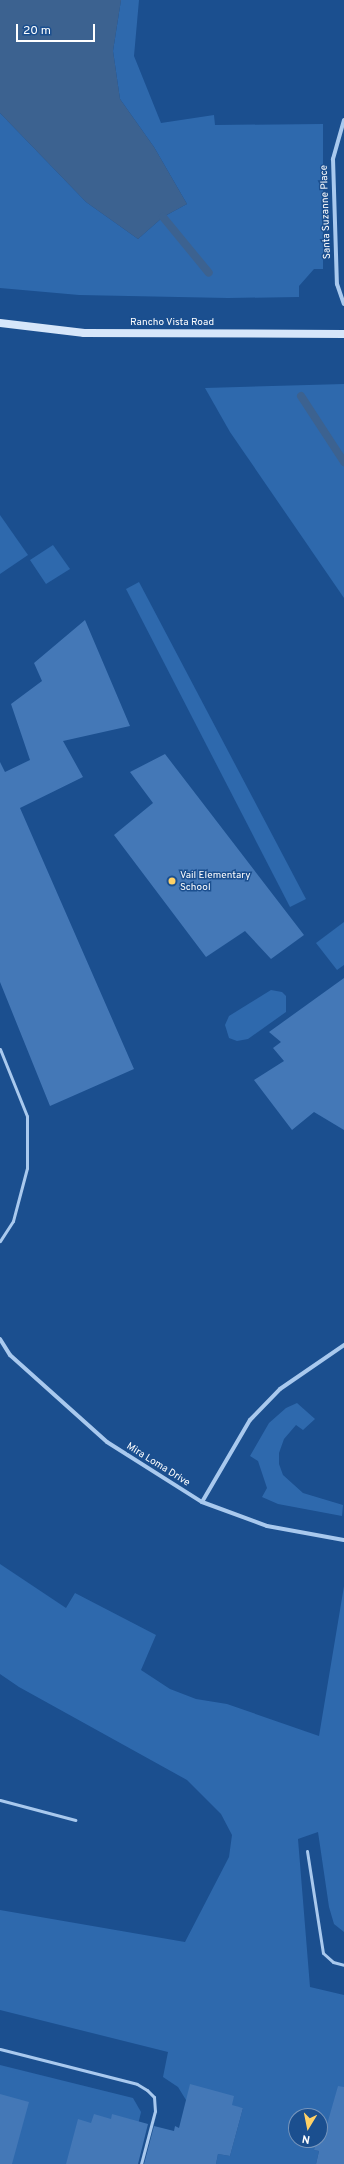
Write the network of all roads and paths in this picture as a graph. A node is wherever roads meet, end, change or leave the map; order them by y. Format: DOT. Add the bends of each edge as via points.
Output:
graph roads {
  1 [pos="344,120"];
  2 [pos="344,304"];
  3 [pos="0,323"];
  4 [pos="344,334"];
  5 [pos="0,1049"];
  6 [pos="0,1241"];
  7 [pos="0,1339"];
  8 [pos="344,1345"];
  9 [pos="202,1502"];
  10 [pos="344,1540"];
  11 [pos="0,1800"];
  12 [pos="75,1820"];
  13 [pos="307,1851"];
  14 [pos="344,1965"];
  15 [pos="0,2049"];
  16 [pos="141,2164"];
  1 -- 2 [label="street, Santa Suzanne Place" via="333,159 337,284"];
  3 -- 4 [label="main road, Rancho Vista Road" via="84,333"];
  5 -- 6 [label="lane" via="27,1116 27,1168 13,1221"];
  7 -- 9 [label="street, Mira Loma Drive" via="10,1354 107,1442"];
  8 -- 9 [label="street" via="280,1389 250,1420"];
  9 -- 10 [label="street, Mira Loma Drive" via="267,1526"];
  11 -- 12 [label="lane"];
  13 -- 14 [label="lane" via="323,1953 333,1962"];
  15 -- 16 [label="lane" via="137,2084 147,2090 154,2097 155,2111"];
}
